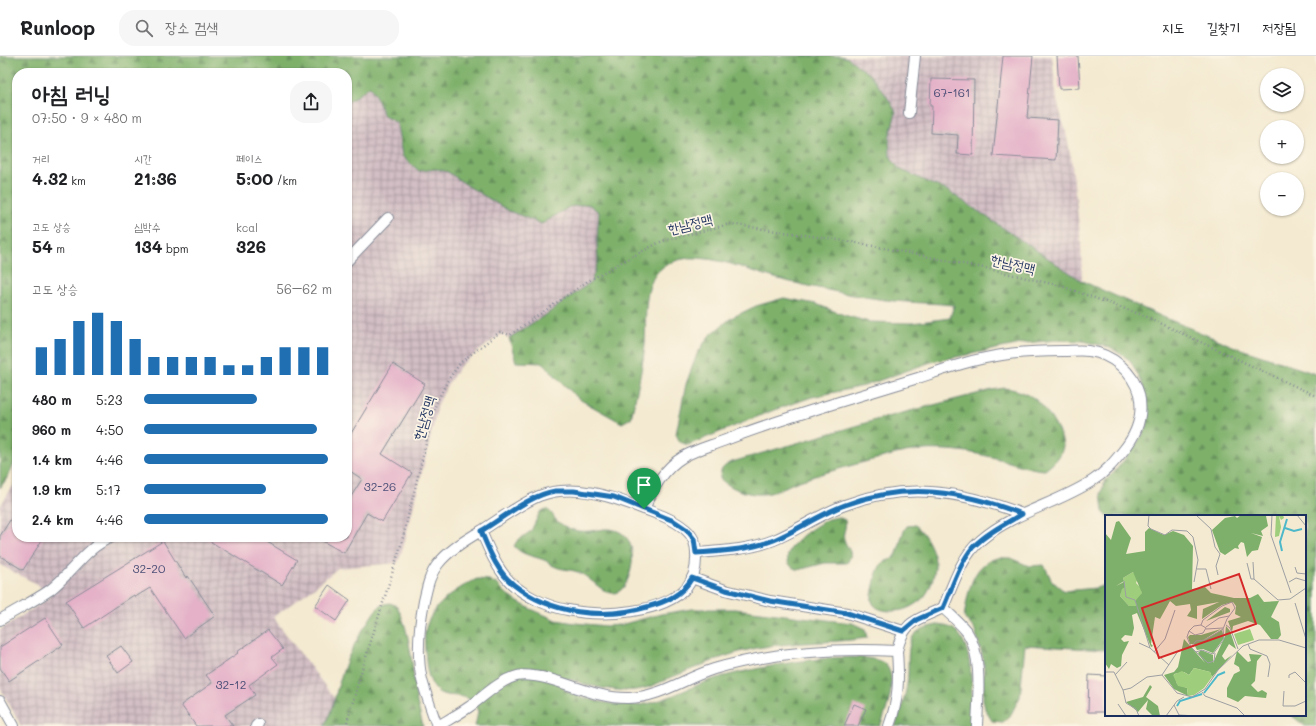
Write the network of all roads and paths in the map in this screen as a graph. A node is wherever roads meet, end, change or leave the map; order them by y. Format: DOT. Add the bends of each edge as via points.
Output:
graph roads {
  1 [pos="914,56"];
  2 [pos="909,113"];
  3 [pos="388,218"];
  4 [pos="352,256"];
  5 [pos="1316,396"];
  6 [pos="644,509"];
  7 [pos="1022,514"];
  8 [pos="481,531"];
  9 [pos="103,542"];
  10 [pos="696,553"];
  11 [pos="692,578"];
  12 [pos="943,608"];
  13 [pos="0,620"];
  14 [pos="903,631"];
  15 [pos="897,651"];
  16 [pos="0,700"];
  17 [pos="14,726"];
  18 [pos="346,726"];
  19 [pos="437,726"];
  20 [pos="889,726"];
  21 [pos="977,726"];
  1 -- 2 [label="lane"];
  3 -- 4 [label="lane"];
  5 -- 18 [label="path, 한남정맥" via="1145,316 1061,286 1032,279 858,243 730,224 662,241 588,282 510,334 500,332 461,362 448,380 436,403 401,545"];
  6 -- 7 [label="lane" via="662,476 682,457 773,422 949,368 1001,355 1042,351 1089,351 1113,360 1125,369 1139,394 1140,420 1131,441 1112,464 1094,480"];
  6 -- 8 [label="lane" via="614,497 574,491 555,492 523,504"];
  6 -- 10 [label="lane" via="674,521 686,529 694,539"];
  7 -- 10 [label="lane" via="971,497 917,491 895,492 844,505 793,532 762,544 734,550"];
  7 -- 12 [label="lane" via="998,527 973,547"];
  8 -- 11 [label="lane" via="503,574 513,585 531,598 568,610 606,614 642,608 676,596 687,587"];
  8 -- 19 [label="lane" via="456,546 437,565 431,576 421,617 419,643 422,679"];
  9 -- 13 [label="lane" via="84,556 69,574 50,590"];
  10 -- 11 [label="lane"];
  11 -- 14 [label="lane" via="770,601 847,613"];
  12 -- 14 [label="lane" via="916,620"];
  12 -- 21 [label="lane" via="958,621 974,647 978,679"];
  14 -- 15 [label="lane"];
  15 -- 19 [label="lane" via="788,654 762,658 712,670 662,691 628,698 590,692 529,675 517,676 494,688"];
  15 -- 20 [label="lane" via="898,693"];
  16 -- 17 [label="lane"];
}
